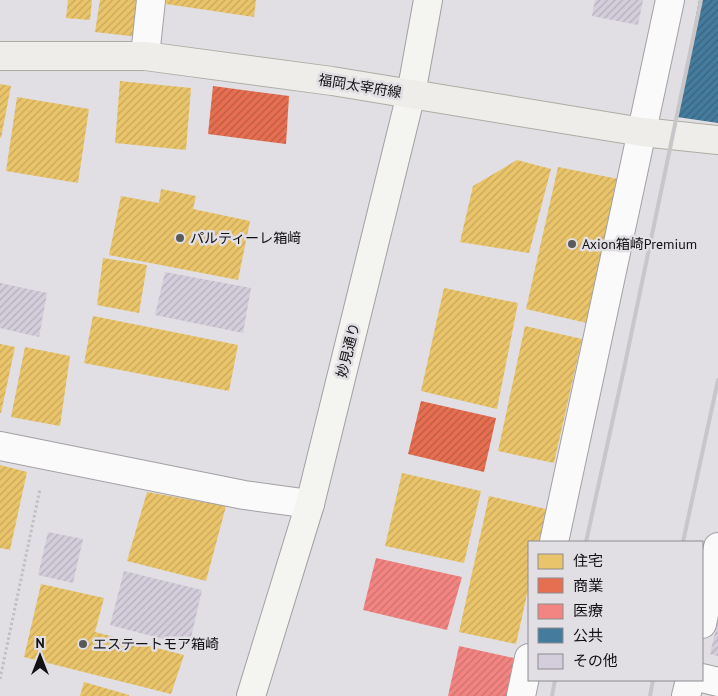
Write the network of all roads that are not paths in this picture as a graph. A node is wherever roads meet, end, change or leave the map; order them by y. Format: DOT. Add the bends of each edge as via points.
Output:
graph roads {
  1 [pos="151,0"];
  2 [pos="428,0"];
  3 [pos="670,0"];
  4 [pos="0,56"];
  5 [pos="146,56"];
  6 [pos="411,94"];
  7 [pos="642,132"];
  8 [pos="718,140"];
  9 [pos="0,446"];
  10 [pos="310,504"];
  11 [pos="554,541"];
  12 [pos="718,547"];
  13 [pos="703,619"];
  14 [pos="528,663"];
  15 [pos="703,678"];
  16 [pos="690,681"];
  17 [pos="718,682"];
  18 [pos="251,696"];
  19 [pos="521,696"];
  20 [pos="686,696"];
  1 -- 5 [label="street"];
  2 -- 6 [label="main road, 妙見通り"];
  3 -- 7 [label="street"];
  4 -- 5 [label="main road, 福岡太宰府線"];
  5 -- 6 [label="main road, 福岡太宰府線"];
  6 -- 7 [label="main road, 福岡太宰府線"];
  6 -- 10 [label="main road, 妙見通り"];
  7 -- 8 [label="main road, 福岡太宰府線"];
  7 -- 11 [label="street"];
  9 -- 10 [label="street" via="244,495"];
  10 -- 18 [label="main road, 妙見通り"];
  12 -- 13 [label="street"];
  14 -- 19 [label="street"];
  15 -- 17 [label="street"];
  16 -- 20 [label="street"];
}
